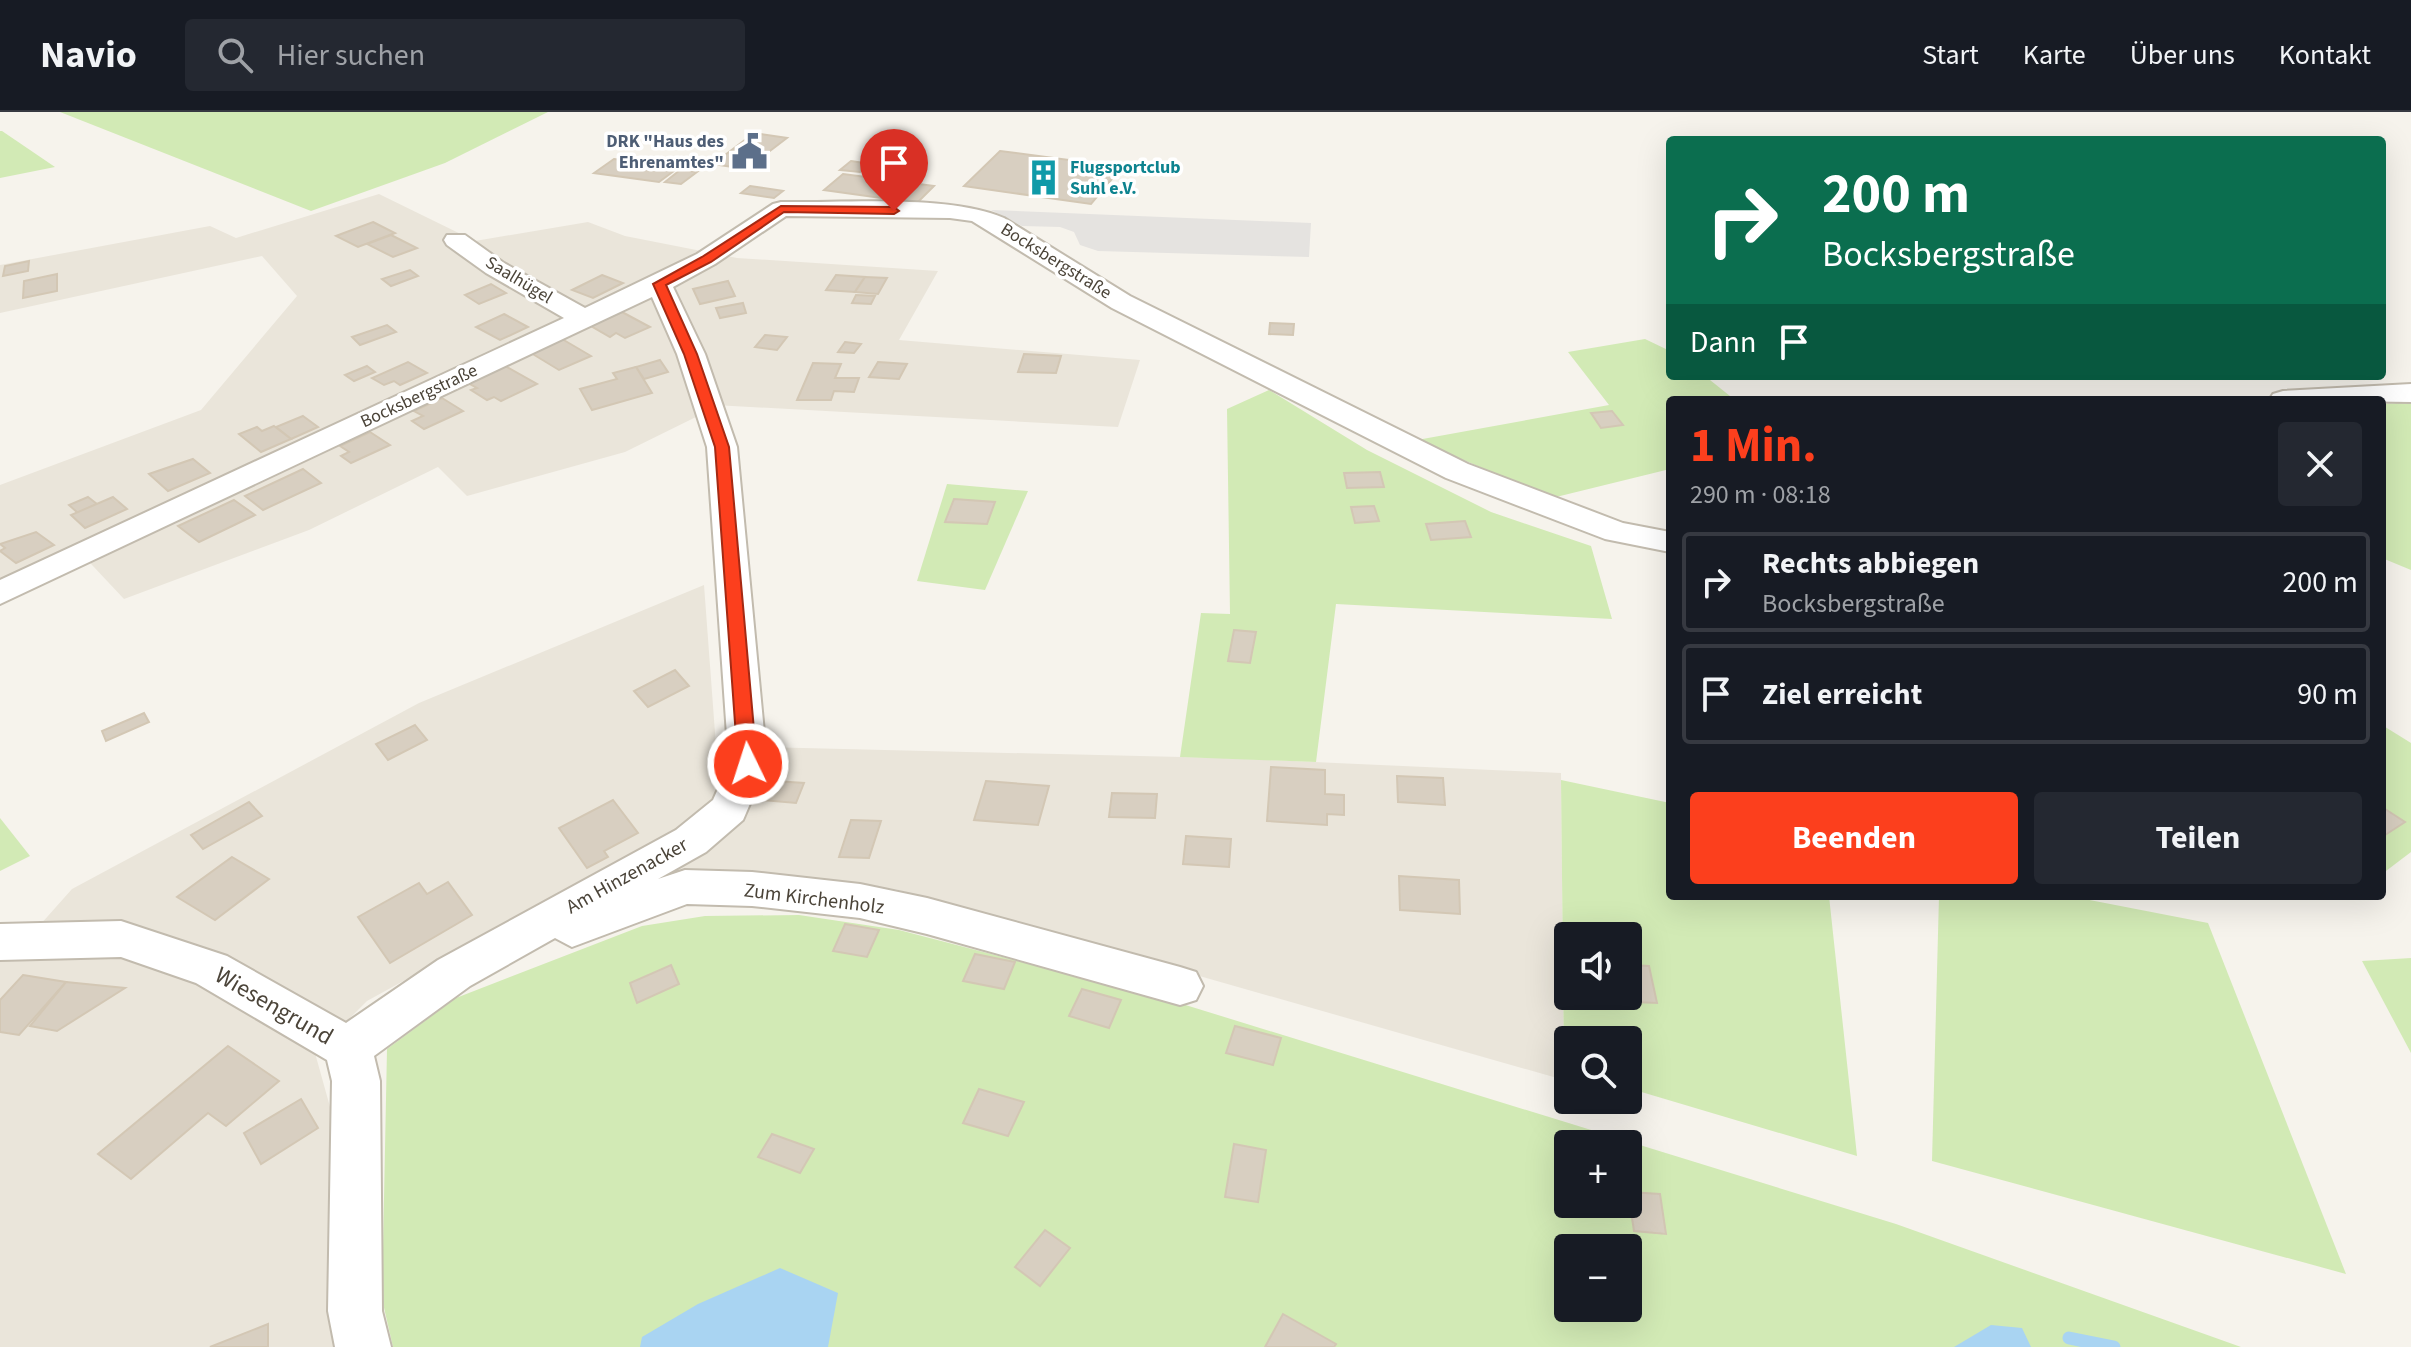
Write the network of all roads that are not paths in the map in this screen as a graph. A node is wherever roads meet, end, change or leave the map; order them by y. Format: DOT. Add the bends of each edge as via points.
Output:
graph roads {
  1 [pos="456,240"];
  2 [pos="659,284"];
  3 [pos="583,318"];
  4 [pos="2411,393"];
  5 [pos="2356,396"];
  6 [pos="1666,541"];
  7 [pos="0,593"];
  8 [pos="0,942"];
  9 [pos="454,973"];
  10 [pos="1180,986"];
  11 [pos="348,1048"];
  12 [pos="363,1347"];
  1 -- 3 [label="street, Saalhügel"];
  2 -- 3 [label="street, Bocksbergstraße"];
  2 -- 6 [label="street, Bocksbergstraße" via="781,209 978,215 1121,302 1457,471 1616,532"];
  2 -- 9 [label="street, Am Hinzenacker" via="691,354 722,447 748,764 729,809 691,841"];
  3 -- 7 [label="street, Bocksbergstraße"];
  4 -- 5 [label="street"];
  8 -- 11 [label="street, Wiesengrund" via="121,939 211,969"];
  9 -- 10 [label="street, Zum Kirchenholz" via="685,887 860,901"];
  9 -- 11 [label="street, Am Hinzenacker"];
  11 -- 12 [label="street, Wiesengrund" via="356,1081 355,1311"];
}
